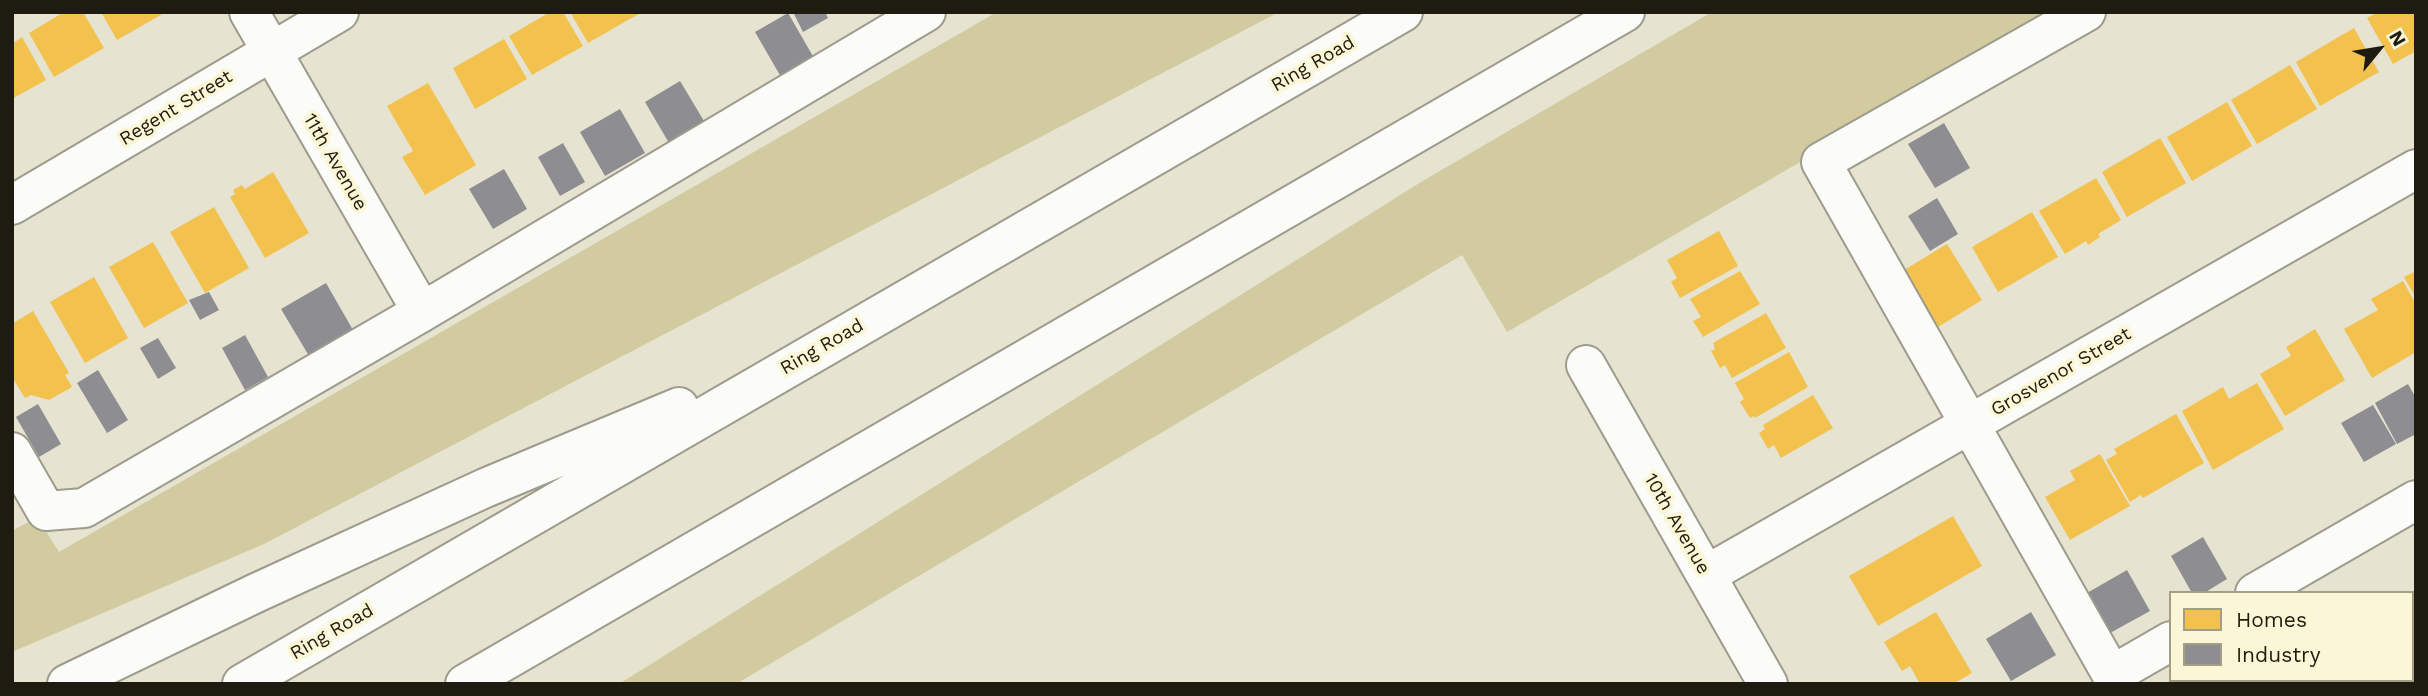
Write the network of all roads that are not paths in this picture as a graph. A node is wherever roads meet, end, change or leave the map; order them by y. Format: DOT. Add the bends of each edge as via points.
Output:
graph roads {
  1 [pos="249,12"];
  2 [pos="340,12"];
  3 [pos="926,12"];
  4 [pos="1403,12"];
  5 [pos="1625,12"];
  6 [pos="2086,12"];
  7 [pos="271,51"];
  8 [pos="2416,169"];
  9 [pos="12,205"];
  10 [pos="422,312"];
  11 [pos="826,344"];
  12 [pos="1586,365"];
  13 [pos="1969,425"];
  14 [pos="12,452"];
  15 [pos="2416,500"];
  16 [pos="725,533"];
  17 [pos="1706,575"];
  18 [pos="2258,591"];
  19 [pos="2169,642"];
  20 [pos="2115,679"];
  21 [pos="67,684"];
  22 [pos="242,684"];
  23 [pos="465,684"];
  24 [pos="512,684"];
  25 [pos="1768,684"];
  1 -- 7 [label="main road, 11th Avenue"];
  2 -- 7 [label="main road, Regent Street"];
  3 -- 10 [label="main road"];
  4 -- 11 [label="main road, Ring Road"];
  5 -- 16 [label="main road"];
  6 -- 13 [label="main road" via="1821,162"];
  7 -- 9 [label="main road, Regent Street"];
  7 -- 10 [label="main road, 11th Avenue"];
  8 -- 13 [label="main road, Grosvenor Street"];
  10 -- 14 [label="main road" via="84,508 46,511"];
  11 -- 21 [label="main road" via="485,488"];
  11 -- 22 [label="main road, Ring Road"];
  12 -- 17 [label="main road, 10th Avenue"];
  13 -- 17 [label="main road, Grosvenor Street"];
  13 -- 20 [label="main road"];
  15 -- 18 [label="main road"];
  16 -- 23 [label="main road"];
  16 -- 24 [label="main road"];
  17 -- 25 [label="main road, 10th Avenue"];
  19 -- 20 [label="main road"];
}
